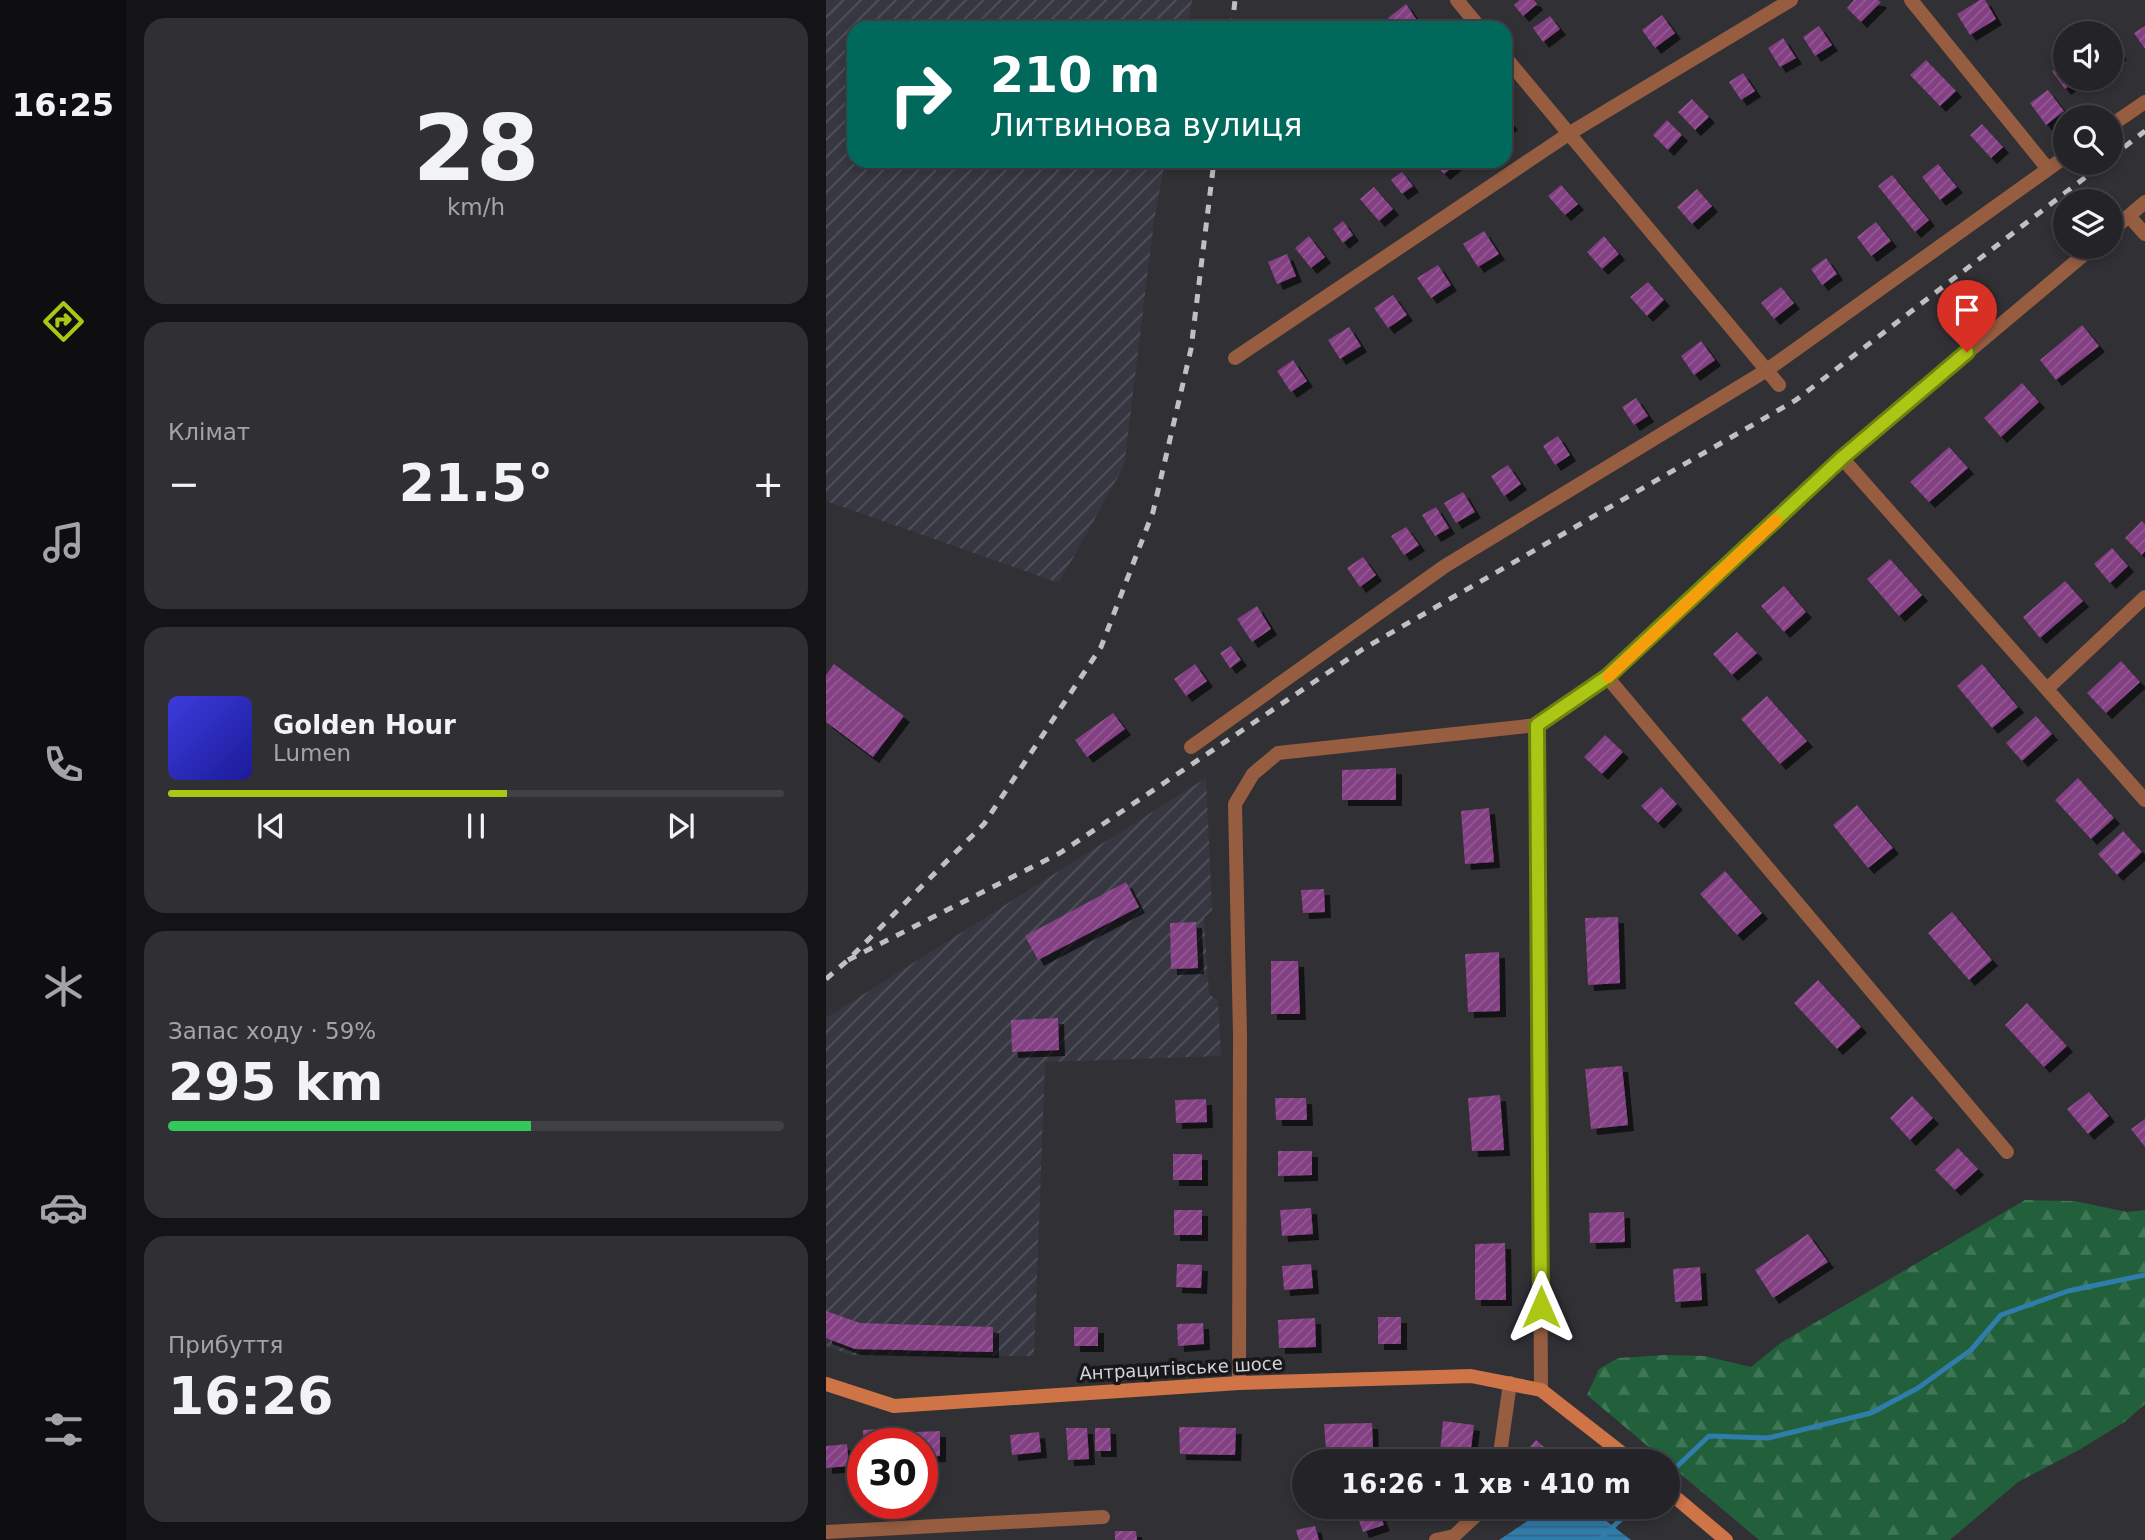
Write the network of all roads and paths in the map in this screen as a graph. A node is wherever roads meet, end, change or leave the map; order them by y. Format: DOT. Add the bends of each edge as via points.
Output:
graph roads {
  1 [pos="1457,0"];
  2 [pos="1791,0"];
  3 [pos="1911,0"];
  4 [pos="1474,21"];
  5 [pos="1512,65"];
  6 [pos="2145,102"];
  7 [pos="2123,117"];
  8 [pos="1570,133"];
  9 [pos="2053,165"];
  10 [pos="2048,169"];
  11 [pos="2145,202"];
  12 [pos="2129,216"];
  13 [pos="2123,221"];
  14 [pos="2145,234"];
  15 [pos="2078,259"];
  16 [pos="1235,358"];
  17 [pos="1767,370"];
  18 [pos="1779,385"];
  19 [pos="1842,458"];
  20 [pos="2145,597"];
  21 [pos="1607,677"];
  22 [pos="2048,688"];
  23 [pos="1537,725"];
  24 [pos="1191,747"];
  25 [pos="2145,800"];
  26 [pos="2007,1152"];
  27 [pos="1239,1383"];
  28 [pos="1510,1383"];
  29 [pos="826,1384"];
  30 [pos="1541,1390"];
  31 [pos="1501,1449"];
  32 [pos="1617,1449"];
  33 [pos="1680,1501"];
  34 [pos="1103,1517"];
  35 [pos="1472,1519"];
  36 [pos="826,1532"];
  37 [pos="1436,1540"];
  38 [pos="1726,1540"];
  1 -- 4 [label="street"];
  2 -- 8 [label="street"];
  3 -- 10 [label="street"];
  5 -- 8 [label="street"];
  6 -- 7 [label="street"];
  8 -- 16 [label="street"];
  8 -- 17 [label="street"];
  9 -- 10 [label="street"];
  10 -- 17 [label="street"];
  11 -- 12 [label="street"];
  12 -- 13 [label="street"];
  12 -- 14 [label="street"];
  15 -- 19 [label="street"];
  17 -- 18 [label="street"];
  17 -- 24 [label="street" via="1445,566"];
  19 -- 21 [label="street"];
  19 -- 22 [label="street"];
  20 -- 22 [label="street"];
  21 -- 23 [label="street"];
  21 -- 26 [label="street"];
  22 -- 25 [label="street"];
  23 -- 27 [label="street" via="1278,753 1253,774 1235,804"];
  23 -- 30 [label="street"];
  27 -- 28 [label="main road, Антрацитівське шосе" via="1471,1376"];
  27 -- 29 [label="main road, Антрацитівське шосе" via="894,1406"];
  28 -- 30 [label="main road, Антрацитівське шосе"];
  28 -- 31 [label="street"];
  30 -- 32 [label="main road"];
  33 -- 38 [label="main road"];
  34 -- 36 [label="street"];
  35 -- 37 [label="street" via="1454,1536"];
}
